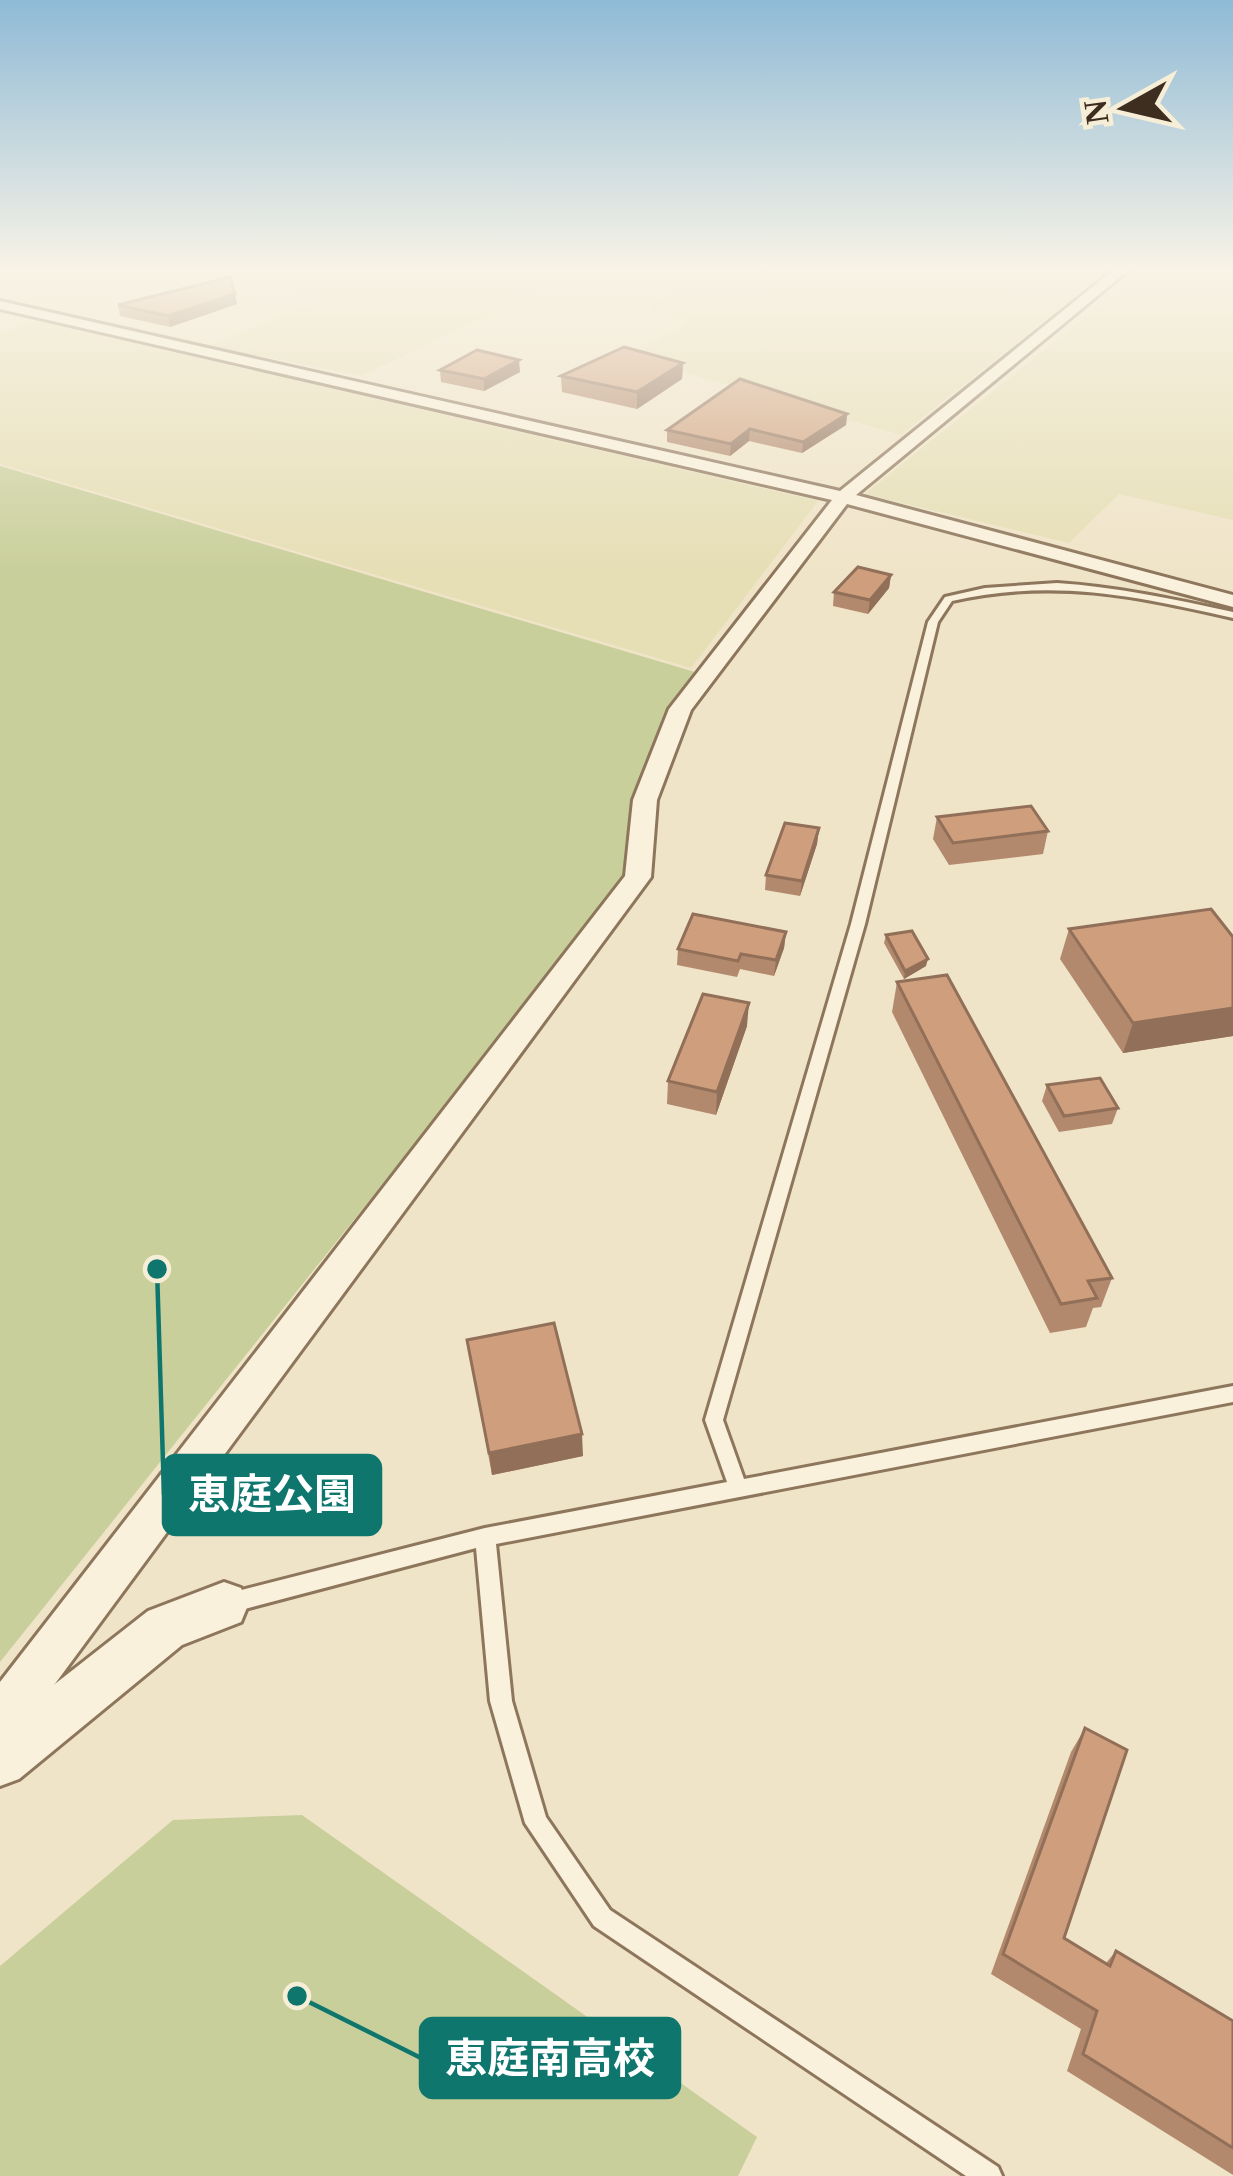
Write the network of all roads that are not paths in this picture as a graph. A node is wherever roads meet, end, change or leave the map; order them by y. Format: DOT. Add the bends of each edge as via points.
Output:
graph roads {
  1 [pos="283,370"];
  2 [pos="999,370"];
  3 [pos="843,497"];
  4 [pos="1233,601"];
  5 [pos="1233,616"];
  6 [pos="1233,1394"];
  7 [pos="739,1490"];
  8 [pos="485,1537"];
  9 [pos="224,1605"];
  10 [pos="0,1723"];
  11 [pos="0,1760"];
  12 [pos="989,2176"];
  1 -- 3 [label="street"];
  2 -- 3 [label="street"];
  3 -- 4 [label="street"];
  3 -- 10 [label="street" via="680,709 645,800 638,877"];
  5 -- 7 [label="lane" via="1093,585 1048,584 949,598 933,622 901,768 714,1420"];
  6 -- 7 [label="lane"];
  7 -- 8 [label="lane"];
  8 -- 9 [label="lane"];
  8 -- 12 [label="lane" via="501,1701 536,1823 602,1918"];
  9 -- 11 [label="street" via="165,1628"];
}
